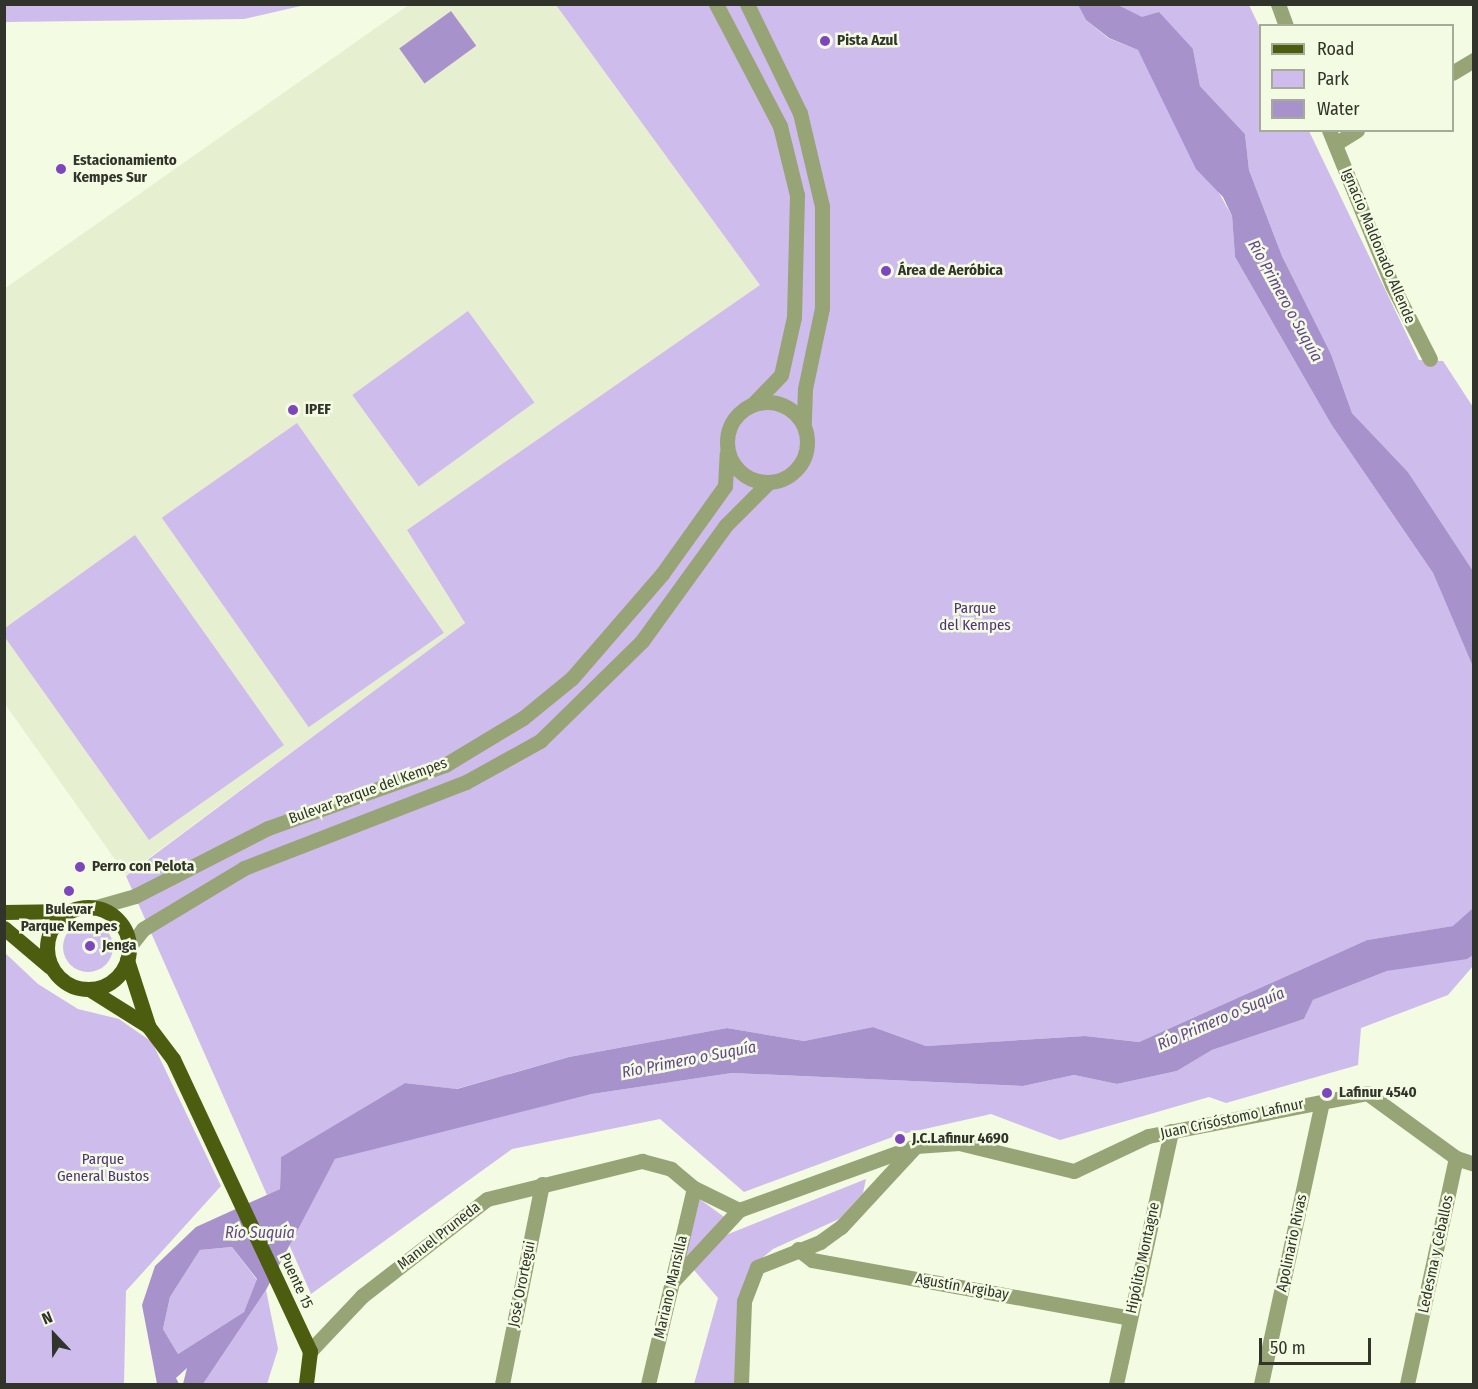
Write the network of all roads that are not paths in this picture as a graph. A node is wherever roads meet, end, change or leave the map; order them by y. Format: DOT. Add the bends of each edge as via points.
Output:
graph roads {
  1 [pos="716,4"];
  2 [pos="747,4"];
  3 [pos="1278,4"];
  4 [pos="1285,24"];
  5 [pos="1473,60"];
  6 [pos="1454,72"];
  7 [pos="1350,132"];
  8 [pos="1332,137"];
  9 [pos="1430,359"];
  10 [pos="753,404"];
  11 [pos="804,424"];
  12 [pos="728,453"];
  13 [pos="768,483"];
  14 [pos="93,908"];
  15 [pos="70,911"];
  16 [pos="4,912"];
  17 [pos="4,928"];
  18 [pos="128,954"];
  19 [pos="53,969"];
  20 [pos="89,989"];
  21 [pos="148,1026"];
  22 [pos="1322,1101"];
  23 [pos="1171,1131"];
  24 [pos="916,1146"];
  25 [pos="1456,1158"];
  26 [pos="1473,1164"];
  27 [pos="543,1184"];
  28 [pos="694,1188"];
  29 [pos="739,1210"];
  30 [pos="798,1249"];
  31 [pos="672,1282"];
  32 [pos="1130,1318"];
  33 [pos="310,1351"];
  34 [pos="306,1384"];
  35 [pos="502,1384"];
  36 [pos="648,1384"];
  37 [pos="741,1384"];
  38 [pos="1116,1384"];
  39 [pos="1261,1384"];
  40 [pos="1407,1384"];
  1 -- 10 [label="street" via="780,126 797,195 794,317 781,375"];
  2 -- 11 [label="street" via="800,112 822,206 823,298"];
  3 -- 4 [label="street"];
  5 -- 6 [label="street"];
  7 -- 8 [label="street"];
  8 -- 9 [label="street, Ignacio Maldonado Allende" via="1392,285"];
  10 -- 11 [label="street" via="776,402"];
  10 -- 12 [label="street" via="728,429"];
  11 -- 13 [label="street" via="807,451 801,463 787,477"];
  12 -- 13 [label="street" via="742,475"];
  12 -- 14 [label="street, Bulevar Parque del Kempes" via="725,486 662,574 572,678 523,718 445,765 268,828 135,896"];
  13 -- 18 [label="street, Bulevar Parque del Kempes" via="726,525 642,641 540,741 466,782 244,868 143,929"];
  14 -- 15 [label="main road"];
  14 -- 18 [label="main road" via="118,921"];
  15 -- 16 [label="main road"];
  15 -- 19 [label="main road" via="49,936"];
  17 -- 19 [label="main road"];
  18 -- 20 [label="main road" via="112,981"];
  18 -- 21 [label="main road"];
  19 -- 20 [label="main road" via="69,984"];
  20 -- 21 [label="main road"];
  21 -- 33 [label="main road, Puente 15" via="185,1081"];
  22 -- 23 [label="street, Juan Crisóstomo Lafinur"];
  22 -- 25 [label="street, Juan Crisóstomo Lafinur" via="1367,1093 1377,1097"];
  22 -- 39 [label="street, Apolinario Rivas"];
  23 -- 24 [label="street, Juan Crisóstomo Lafinur" via="1074,1171 959,1143"];
  23 -- 32 [label="street, Hipólito Montagne"];
  24 -- 29 [label="street, Juan Crisóstomo Lafinur"];
  24 -- 30 [label="street" via="841,1227"];
  25 -- 26 [label="street, Juan Crisóstomo Lafinur"];
  25 -- 40 [label="street, Ledesma y Ceballos"];
  27 -- 28 [label="street, Manuel Pruneda" via="642,1161 671,1169"];
  27 -- 33 [label="street, Manuel Pruneda" via="469,1209 362,1296"];
  27 -- 35 [label="street, José Orortegui"];
  28 -- 29 [label="street, Manuel Pruneda"];
  28 -- 31 [label="street, Mariano Mansilla"];
  29 -- 31 [label="street"];
  30 -- 32 [label="street, Agustín Argibay" via="812,1260"];
  30 -- 37 [label="street" via="767,1259 750,1279"];
  31 -- 36 [label="street, Mariano Mansilla"];
  32 -- 38 [label="street, Hipólito Montagne"];
  33 -- 34 [label="main road"];
}
